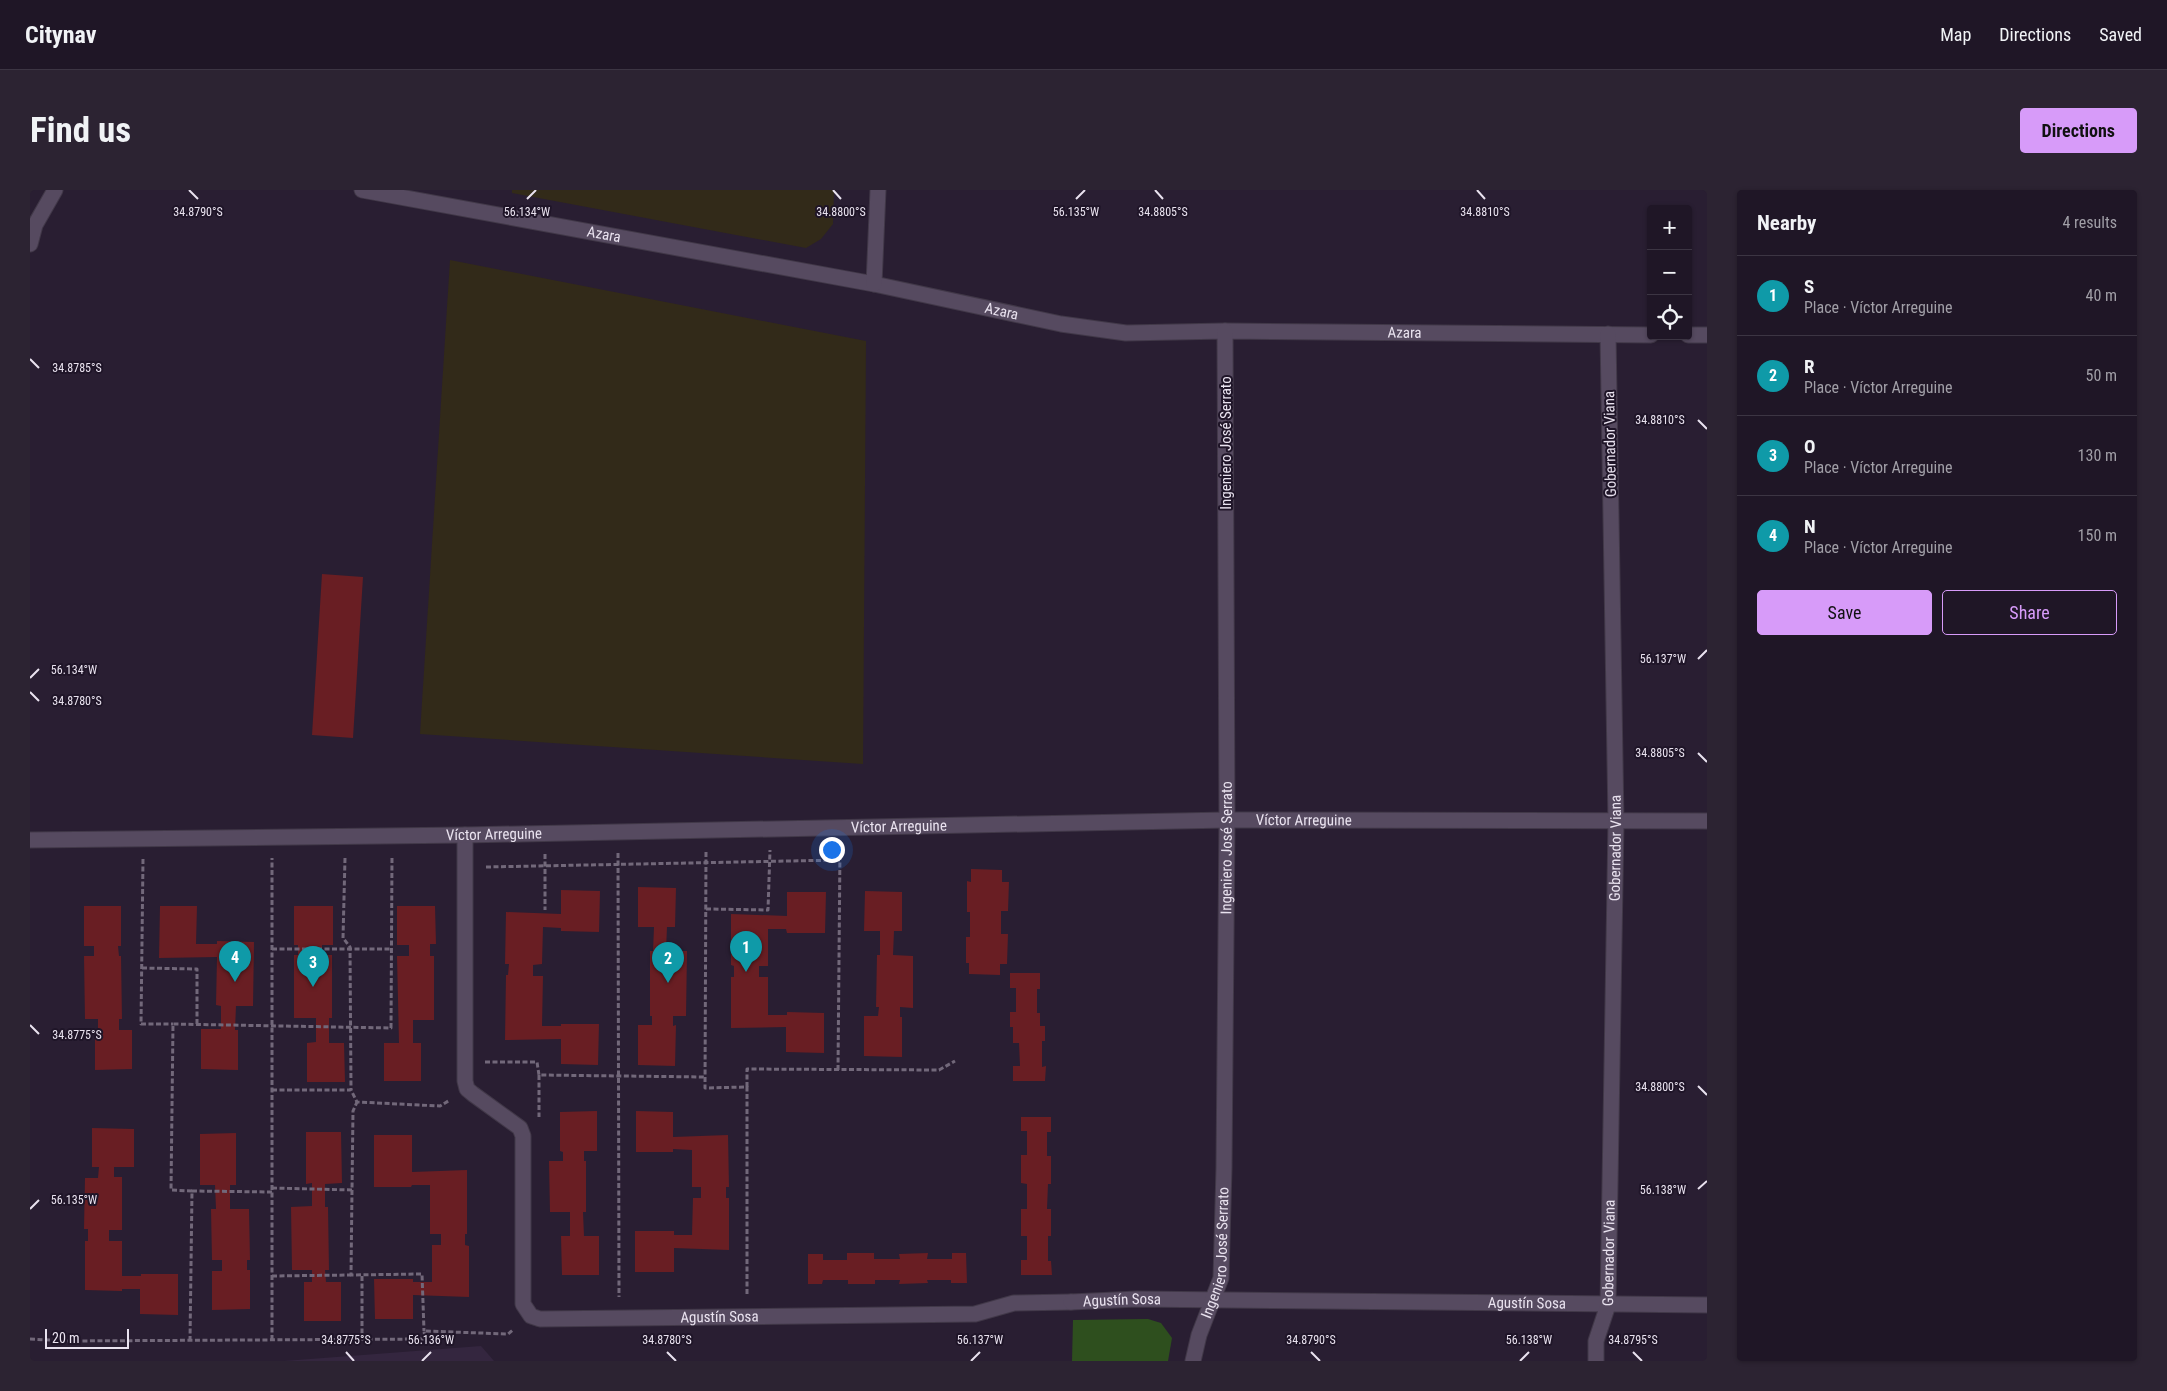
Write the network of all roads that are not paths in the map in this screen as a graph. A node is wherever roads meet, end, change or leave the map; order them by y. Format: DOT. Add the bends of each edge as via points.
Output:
graph roads {
  1 [pos="56,190"];
  2 [pos="362,190"];
  3 [pos="878,190"];
  4 [pos="30,244"];
  5 [pos="874,284"];
  6 [pos="1225,331"];
  7 [pos="1608,334"];
  8 [pos="1647,335"];
  9 [pos="1692,335"];
  10 [pos="1707,335"];
  11 [pos="1227,820"];
  12 [pos="1707,821"];
  13 [pos="1616,822"];
  14 [pos="465,835"];
  15 [pos="30,840"];
  16 [pos="1212,1301"];
  17 [pos="1608,1305"];
  18 [pos="1707,1305"];
  19 [pos="1193,1361"];
  20 [pos="1596,1361"];
  1 -- 4 [label="street" via="35,225"];
  2 -- 5 [label="street, Azara"];
  3 -- 5 [label="street"];
  5 -- 6 [label="street, Azara" via="1070,325 1126,332"];
  6 -- 7 [label="street, Azara"];
  6 -- 11 [label="street, Ingeniero José Serrato"];
  7 -- 8 [label="street, Azara"];
  7 -- 13 [label="street, Gobernador Viana"];
  9 -- 10 [label="street"];
  11 -- 13 [label="street, Víctor Arreguine"];
  11 -- 14 [label="street, Víctor Arreguine"];
  11 -- 16 [label="street, Ingeniero José Serrato" via="1221,1278"];
  12 -- 13 [label="street, Víctor Arreguine"];
  13 -- 17 [label="street, Gobernador Viana"];
  14 -- 15 [label="street, Víctor Arreguine"];
  14 -- 16 [label="street, Agustín Sosa" via="465,1081 467,1089 520,1128 523,1136 523,1304 536,1317 975,1314 1014,1303"];
  16 -- 17 [label="street, Agustín Sosa"];
  16 -- 19 [label="street, Ingeniero José Serrato"];
  17 -- 18 [label="street, Agustín Sosa"];
  17 -- 20 [label="street, Gobernador Viana" via="1596,1341"];
}
